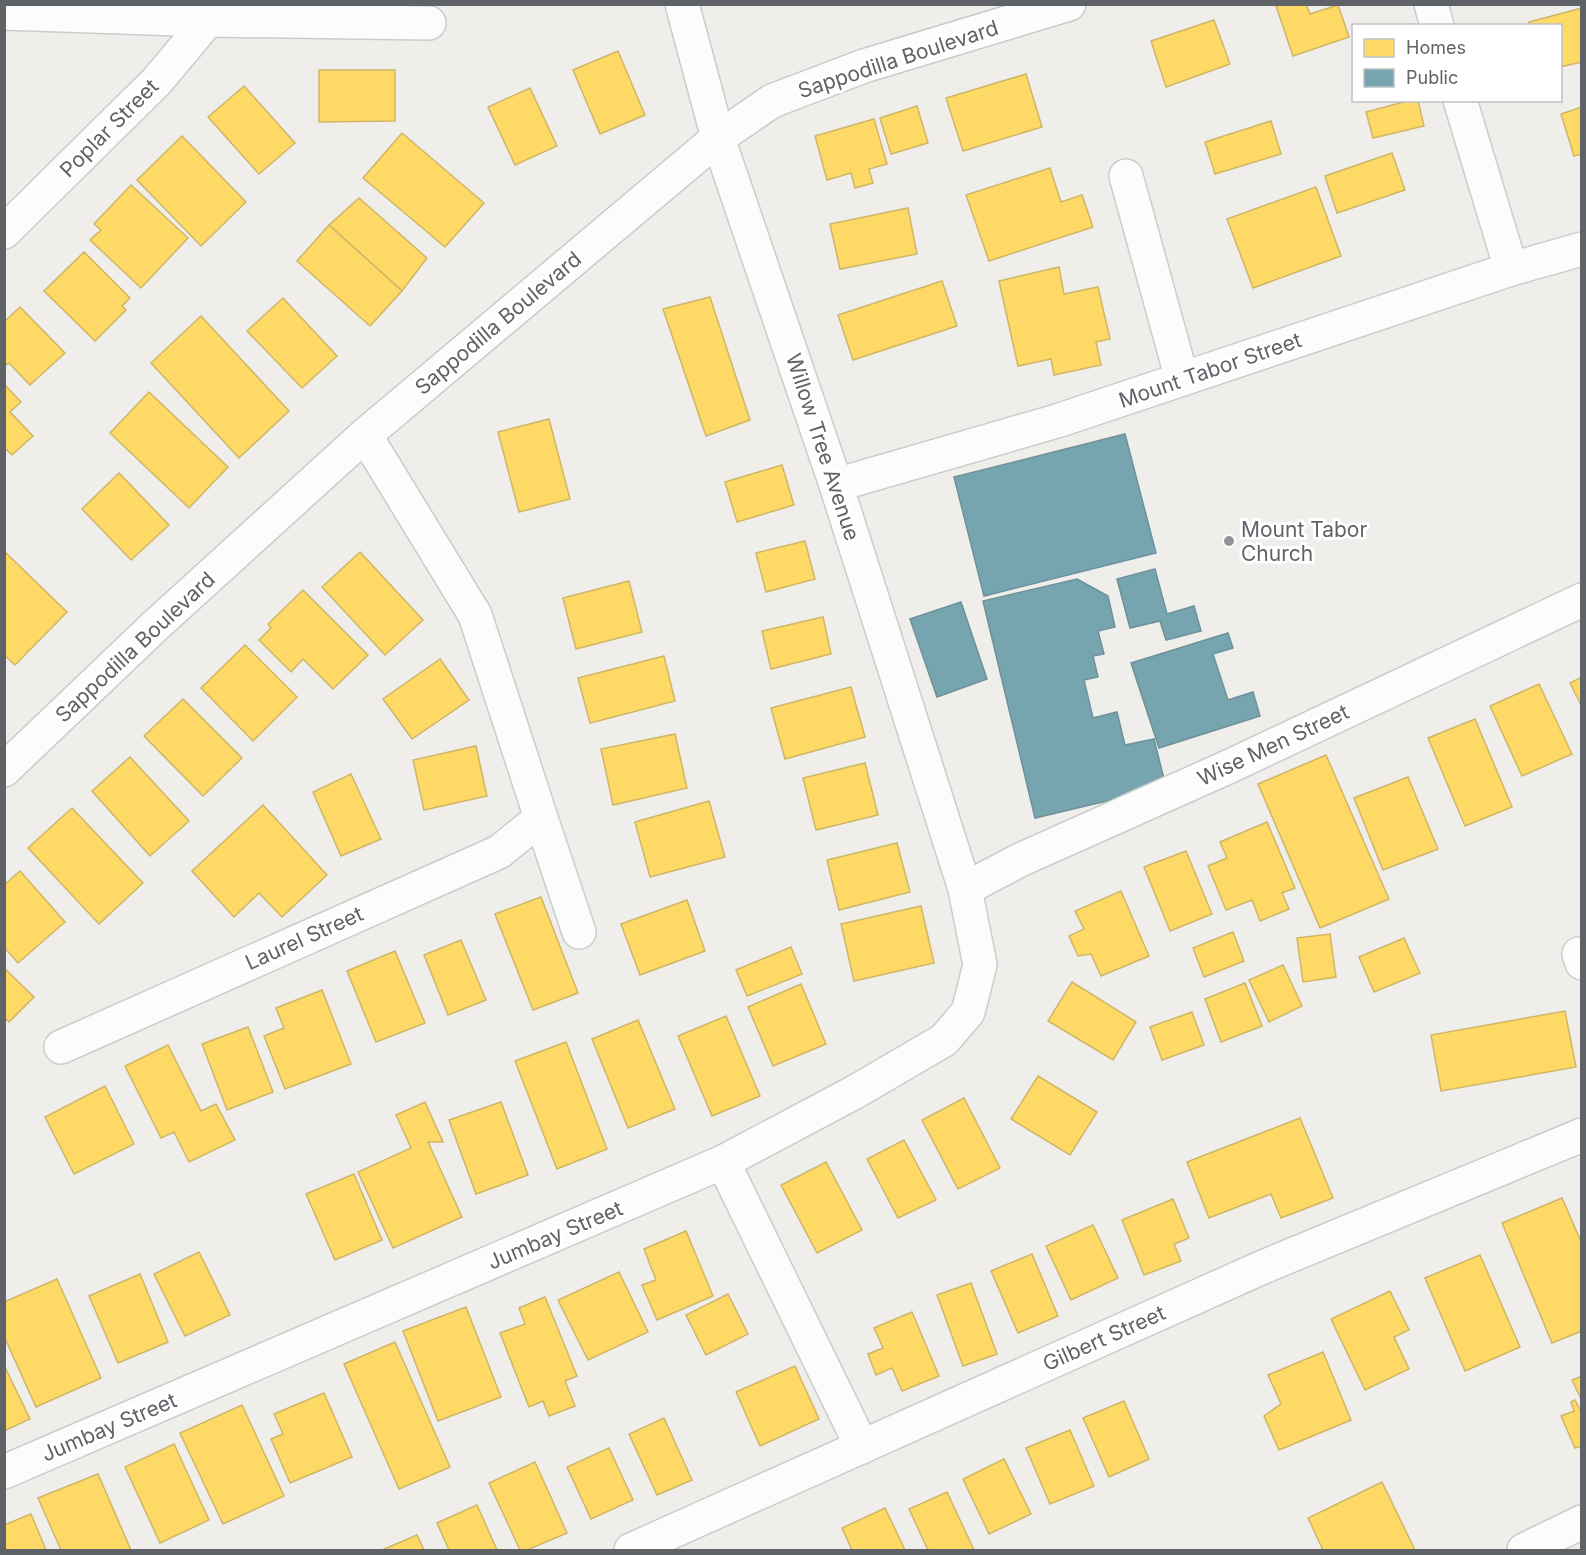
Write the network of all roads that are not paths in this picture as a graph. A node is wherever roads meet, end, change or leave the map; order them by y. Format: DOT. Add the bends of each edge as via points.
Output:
graph roads {
  1 [pos="682,4"];
  2 [pos="1069,4"];
  3 [pos="1431,4"];
  4 [pos="4,13"];
  5 [pos="208,21"];
  6 [pos="429,23"];
  7 [pos="1436,24"];
  8 [pos="1461,102"];
  9 [pos="718,138"];
  10 [pos="1126,176"];
  11 [pos="4,232"];
  12 [pos="1581,249"];
  13 [pos="1511,269"];
  14 [pos="1182,379"];
  15 [pos="365,435"];
  16 [pos="836,484"];
  17 [pos="1581,600"];
  18 [pos="4,770"];
  19 [pos="541,818"];
  20 [pos="965,888"];
  21 [pos="579,932"];
  22 [pos="60,1047"];
  23 [pos="1581,1135"];
  24 [pos="723,1162"];
  25 [pos="862,1447"];
  26 [pos="4,1472"];
  27 [pos="1581,1522"];
  28 [pos="631,1551"];
  29 [pos="1524,1551"];
  1 -- 9 [label="street, Willow Tree Avenue"];
  2 -- 9 [label="street, Sappodilla Boulevard" via="864,66 782,97"];
  3 -- 7 [label="street"];
  4 -- 5 [label="street"];
  5 -- 6 [label="street"];
  5 -- 11 [label="street, Poplar Street" via="157,81"];
  8 -- 13 [label="street"];
  9 -- 15 [label="street, Sappodilla Boulevard"];
  9 -- 16 [label="street, Willow Tree Avenue"];
  10 -- 14 [label="street"];
  12 -- 13 [label="street, Mount Tabor Street"];
  13 -- 14 [label="street, Mount Tabor Street"];
  14 -- 16 [label="street, Mount Tabor Street" via="1057,421"];
  15 -- 18 [label="street, Sappodilla Boulevard"];
  15 -- 19 [label="street" via="475,615"];
  16 -- 20 [label="street, Willow Tree Avenue"];
  17 -- 20 [label="street, Wise Men Street"];
  19 -- 21 [label="street"];
  19 -- 22 [label="street, Laurel Street" via="499,852"];
  20 -- 24 [label="street, Jumbay Street" via="980,965 968,1012 944,1040"];
  23 -- 25 [label="street, Gilbert Street" via="1263,1267"];
  24 -- 25 [label="street"];
  24 -- 26 [label="street, Jumbay Street"];
  25 -- 28 [label="street, Gilbert Street"];
  27 -- 29 [label="street"];
}
